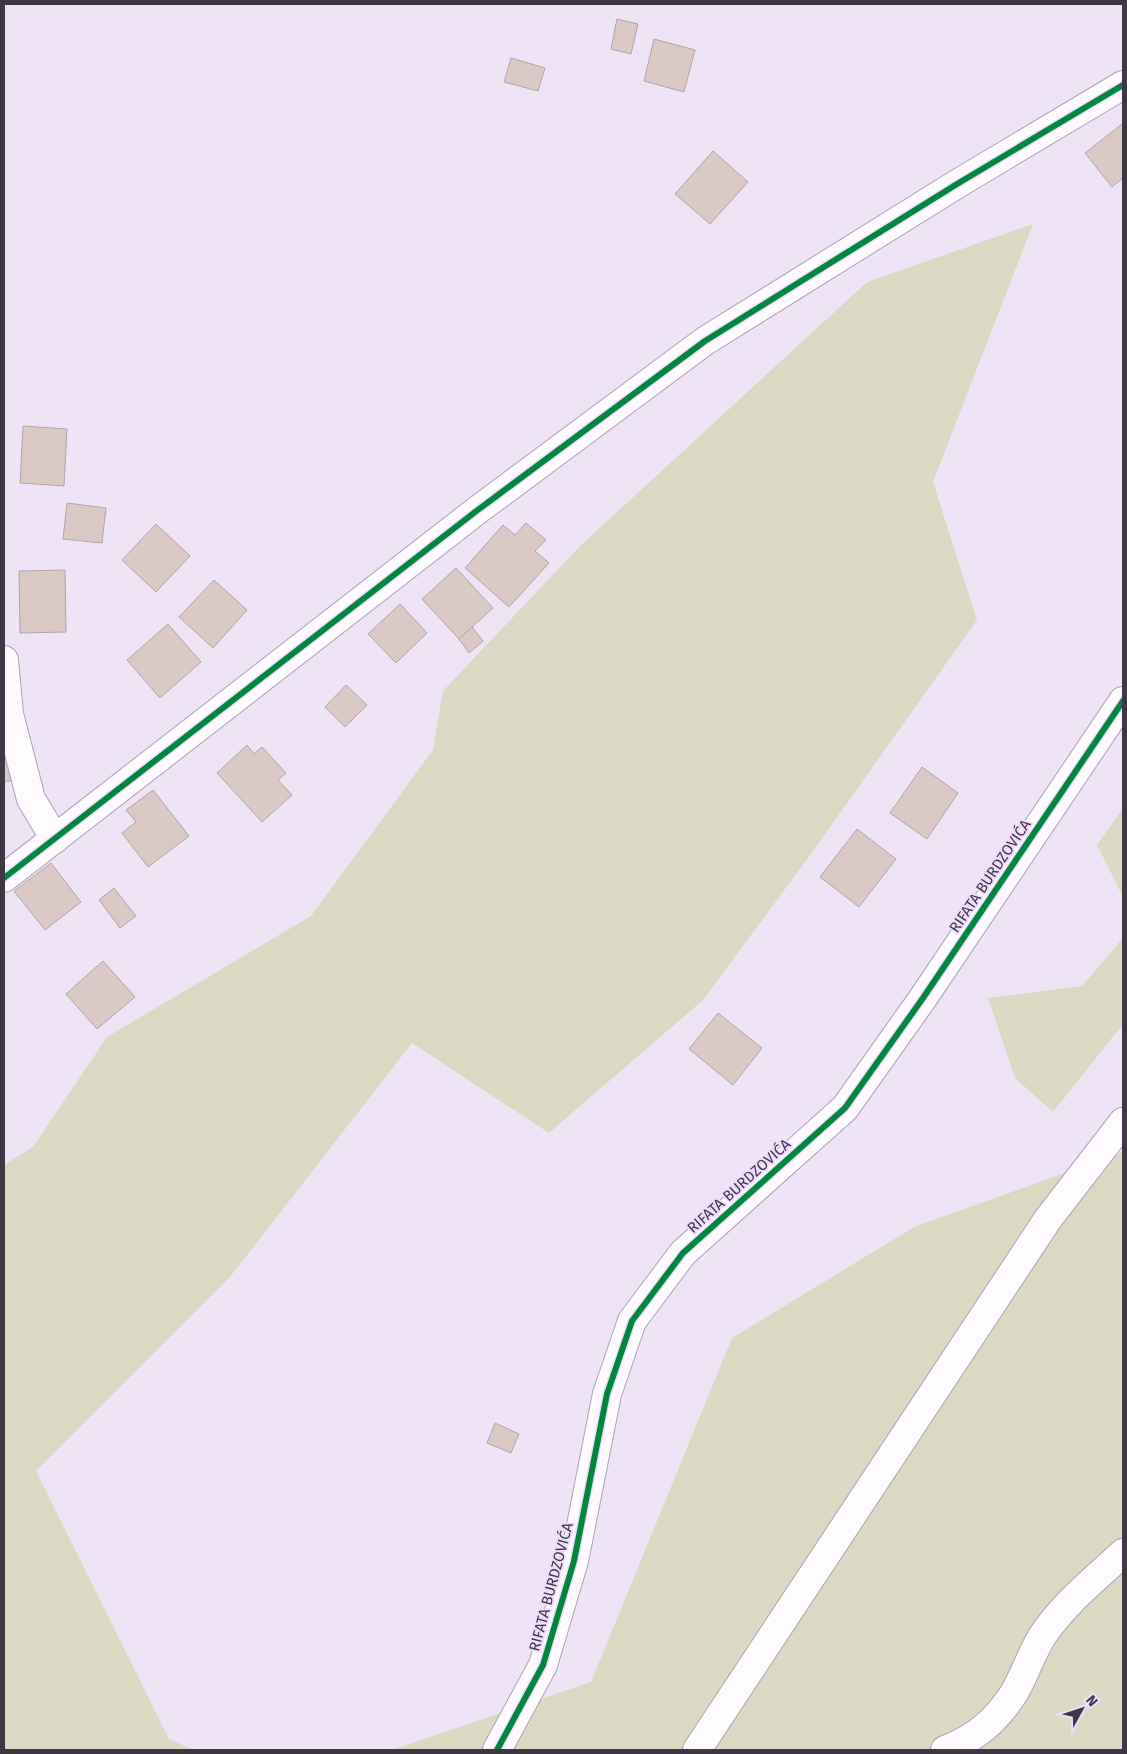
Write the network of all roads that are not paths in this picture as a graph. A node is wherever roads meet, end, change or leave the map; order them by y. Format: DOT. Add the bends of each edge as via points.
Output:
graph roads {
  1 [pos="1123,85"];
  2 [pos="4,660"];
  3 [pos="1123,701"];
  4 [pos="55,839"];
  5 [pos="4,878"];
  6 [pos="1123,1122"];
  7 [pos="1123,1553"];
  8 [pos="497,1750"];
  9 [pos="696,1750"];
  10 [pos="945,1750"];
  1 -- 4 [label="street" via="704,342 479,509"];
  2 -- 4 [label="street" via="10,714 32,799"];
  3 -- 8 [label="street, RIFATA BURDZOVIĆA" via="845,1108 683,1253 632,1321 607,1394 574,1562 543,1665"];
  4 -- 5 [label="street"];
  6 -- 9 [label="street" via="1048,1219"];
  7 -- 10 [label="street" via="1065,1606 1044,1633 1014,1692 997,1714 979,1733"];
}
